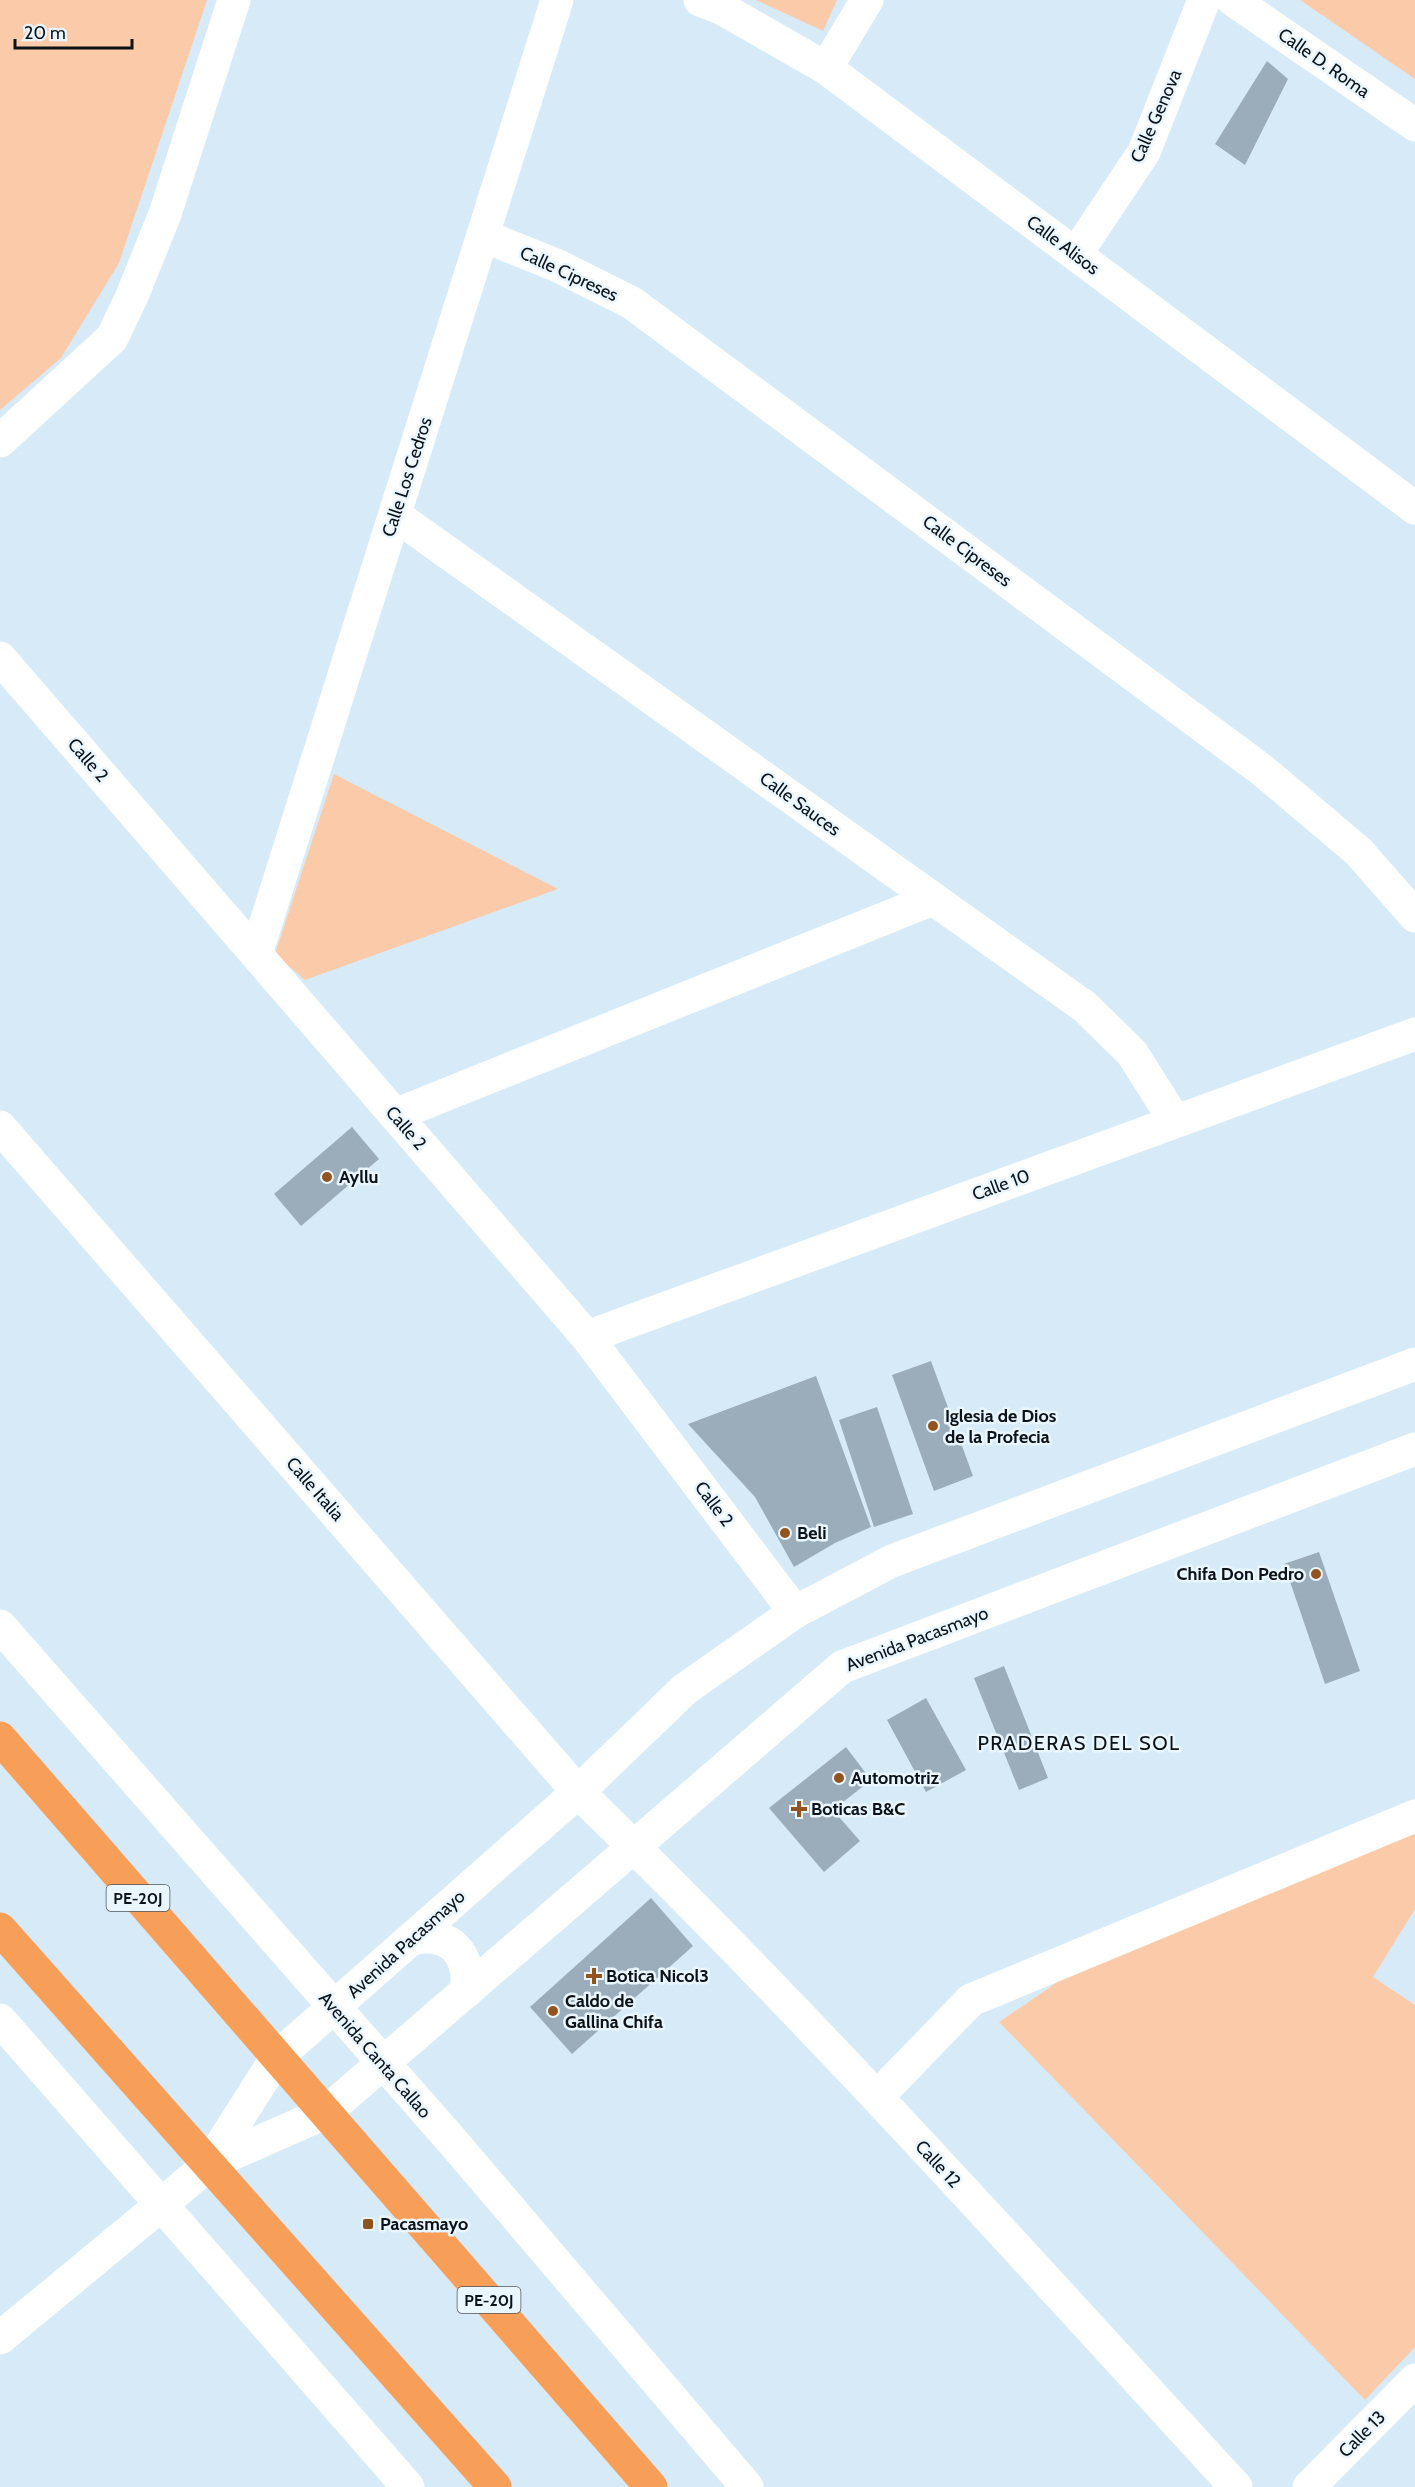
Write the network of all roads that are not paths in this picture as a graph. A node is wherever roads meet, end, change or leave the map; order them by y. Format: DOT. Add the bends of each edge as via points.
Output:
graph roads {
  1 [pos="234,0"];
  2 [pos="557,0"];
  3 [pos="700,0"];
  4 [pos="867,0"];
  5 [pos="1204,0"];
  6 [pos="1233,0"];
  7 [pos="826,68"];
  8 [pos="1415,125"];
  9 [pos="484,236"];
  10 [pos="1076,254"];
  11 [pos="0,441"];
  12 [pos="1415,508"];
  13 [pos="395,515"];
  14 [pos="0,658"];
  15 [pos="933,899"];
  16 [pos="1415,916"];
  17 [pos="256,954"];
  18 [pos="1415,1034"];
  19 [pos="395,1115"];
  20 [pos="1176,1121"];
  21 [pos="0,1127"];
  22 [pos="587,1337"];
  23 [pos="1415,1364"];
  24 [pos="1415,1449"];
  25 [pos="795,1612"];
  26 [pos="0,1626"];
  27 [pos="0,1738"];
  28 [pos="578,1792"];
  29 [pos="1415,1816"];
  30 [pos="634,1846"];
  31 [pos="0,1929"];
  32 [pos="413,1939"];
  33 [pos="466,1992"];
  34 [pos="334,2008"];
  35 [pos="0,2020"];
  36 [pos="277,2057"];
  37 [pos="383,2063"];
  38 [pos="877,2097"];
  39 [pos="325,2113"];
  40 [pos="208,2164"];
  41 [pos="161,2205"];
  42 [pos="0,2338"];
  43 [pos="1415,2380"];
  44 [pos="408,2487"];
  45 [pos="495,2487"];
  46 [pos="651,2487"];
  47 [pos="747,2487"];
  48 [pos="1236,2487"];
  49 [pos="1309,2487"];
  1 -- 11 [label="street" via="165,214 112,338"];
  2 -- 9 [label="street, Calle Los Cedros"];
  3 -- 7 [label="street, Calle Alisos"];
  4 -- 7 [label="street"];
  5 -- 10 [label="street, Calle Genova" via="1144,152"];
  6 -- 8 [label="street, Calle D. Roma"];
  7 -- 10 [label="street, Calle Alisos"];
  9 -- 13 [label="street, Calle Los Cedros"];
  9 -- 16 [label="street, Calle Cipreses" via="556,265 632,303 1262,770 1359,852"];
  10 -- 12 [label="street, Calle Alisos"];
  13 -- 15 [label="street, Calle Sauces"];
  13 -- 17 [label="street, Calle Los Cedros"];
  14 -- 17 [label="street, Calle 2"];
  15 -- 19 [label="street"];
  15 -- 20 [label="street, Calle Sauces" via="1085,1007 1132,1053"];
  17 -- 19 [label="street, Calle 2"];
  18 -- 20 [label="street, Calle 10"];
  19 -- 22 [label="street, Calle 2"];
  20 -- 22 [label="street, Calle 10"];
  21 -- 28 [label="street, Calle Italia"];
  22 -- 25 [label="street, Calle 2"];
  23 -- 25 [label="street, Avenida Pacasmayo" via="892,1561"];
  24 -- 30 [label="street, Avenida Pacasmayo" via="842,1667"];
  25 -- 28 [label="street, Avenida Pacasmayo" via="685,1689"];
  26 -- 34 [label="street, Avenida Canta Callao"];
  27 -- 36 [label="highway, PE-20J"];
  28 -- 30 [label="street, Calle Italia"];
  28 -- 32 [label="street, Avenida Pacasmayo"];
  29 -- 38 [label="street" via="971,2000"];
  30 -- 33 [label="street, Avenida Pacasmayo"];
  30 -- 38 [label="street, Calle 12"];
  31 -- 40 [label="highway"];
  32 -- 33 [label="street" via="432,1937 451,1944 460,1953 467,1965"];
  32 -- 34 [label="street, Avenida Pacasmayo"];
  33 -- 37 [label="street, Avenida Pacasmayo"];
  34 -- 36 [label="street, Avenida Pacasmayo"];
  34 -- 37 [label="street, Avenida Canta Callao"];
  35 -- 41 [label="street"];
  36 -- 39 [label="highway, PE-20J"];
  36 -- 40 [label="street, Avenida Pacasmayo"];
  37 -- 39 [label="street, Avenida Pacasmayo"];
  37 -- 47 [label="street, Avenida Canta Callao"];
  38 -- 48 [label="street, Calle 12"];
  39 -- 40 [label="street, Avenida Pacasmayo"];
  39 -- 46 [label="highway, PE-20J"];
  40 -- 41 [label="street"];
  40 -- 45 [label="highway"];
  41 -- 42 [label="street"];
  41 -- 44 [label="street"];
  43 -- 49 [label="street, Calle 13"];
}
